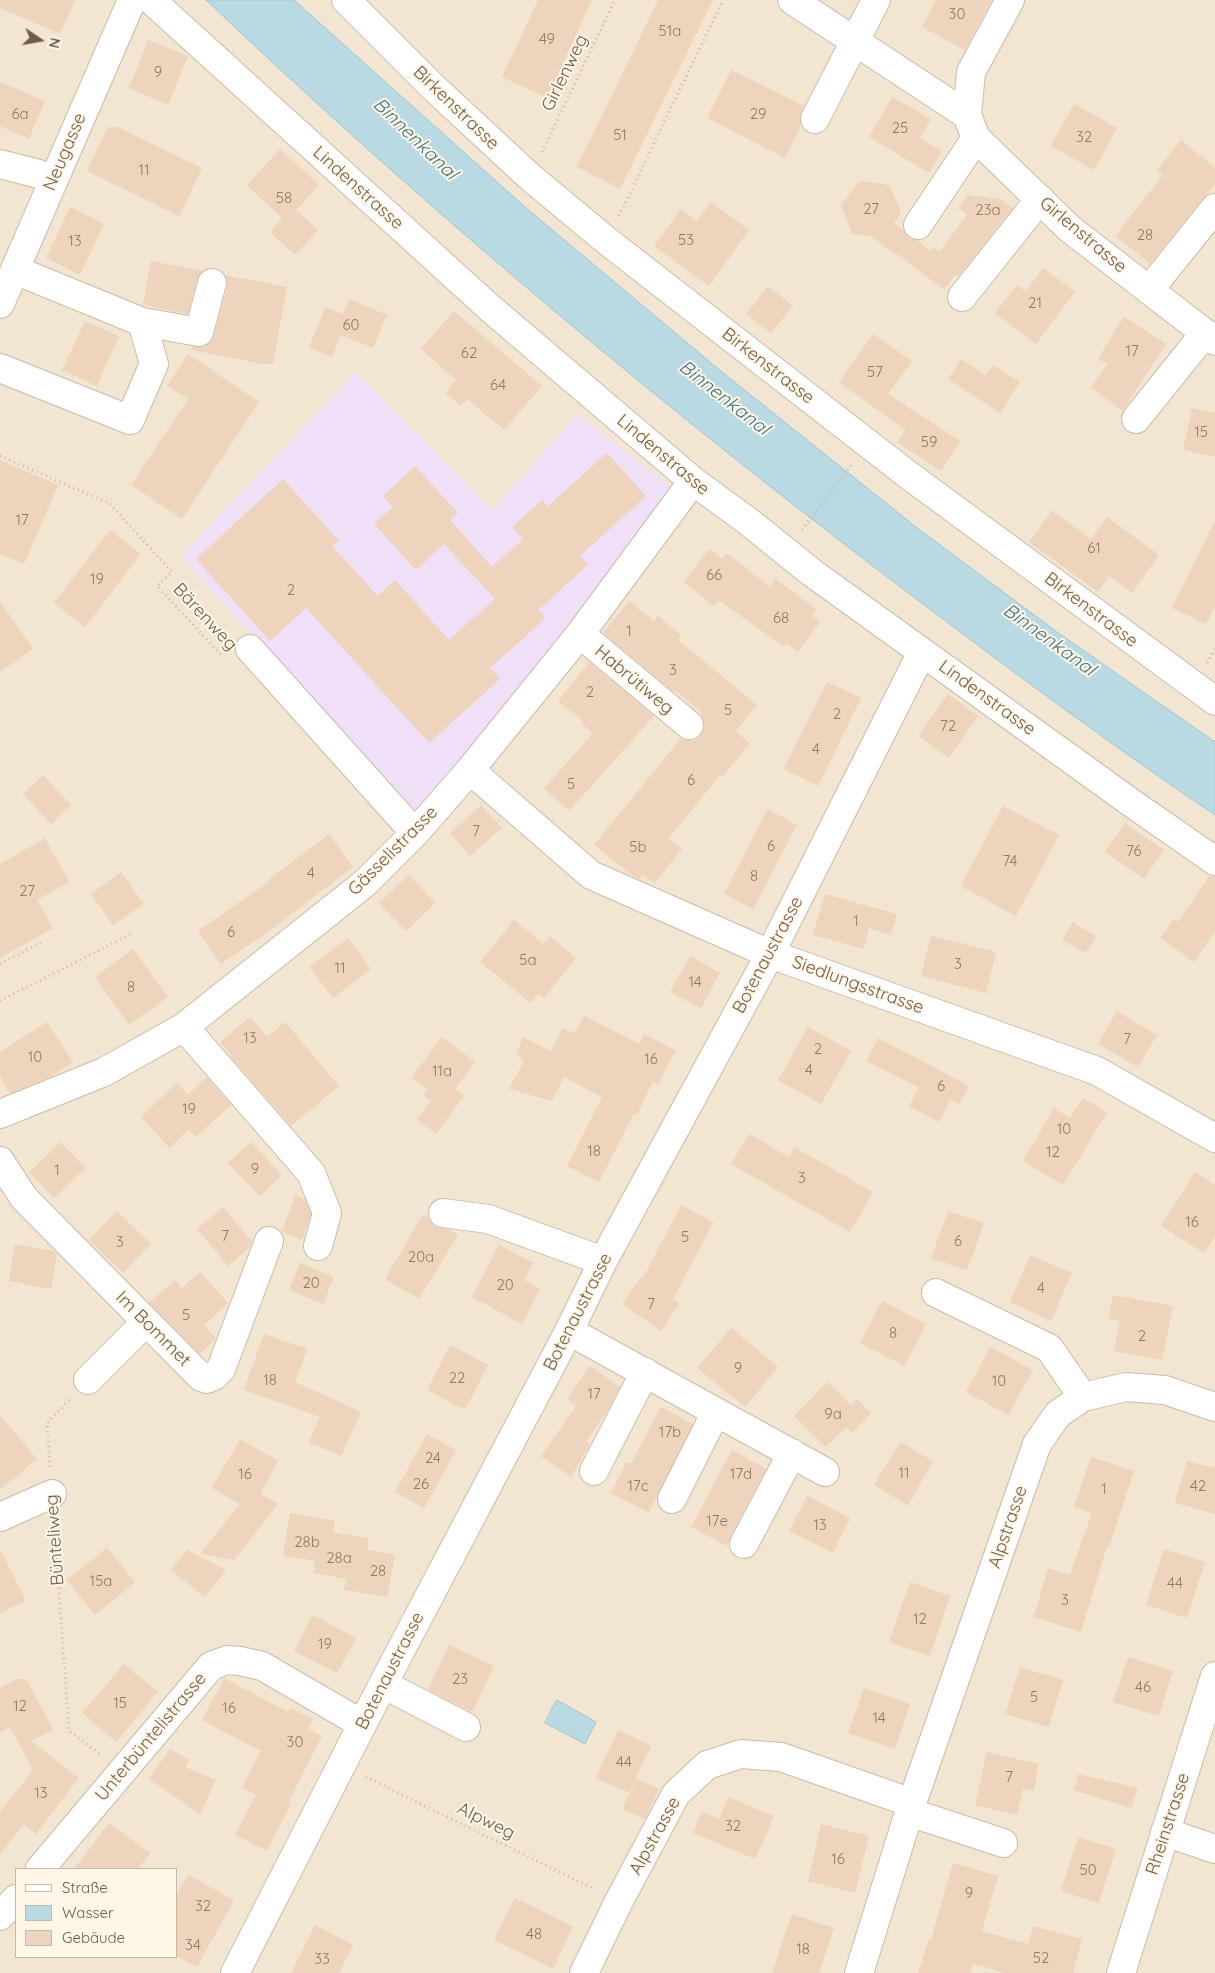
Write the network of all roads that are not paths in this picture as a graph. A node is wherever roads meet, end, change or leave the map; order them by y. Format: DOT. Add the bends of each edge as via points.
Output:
graph roads {
  1 [pos="132,0"];
  2 [pos="151,0"];
  3 [pos="346,0"];
  4 [pos="792,0"];
  5 [pos="876,0"];
  6 [pos="1010,0"];
  7 [pos="855,41"];
  8 [pos="815,119"];
  9 [pos="971,126"];
  10 [pos="0,164"];
  11 [pos="53,180"];
  12 [pos="1040,199"];
  13 [pos="1215,208"];
  14 [pos="918,225"];
  15 [pos="14,270"];
  16 [pos="212,284"];
  17 [pos="1149,290"];
  18 [pos="962,297"];
  19 [pos="0,304"];
  20 [pos="142,322"];
  21 [pos="1210,337"];
  22 [pos="0,368"];
  23 [pos="1136,419"];
  24 [pos="693,482"];
  25 [pos="580,634"];
  26 [pos="250,649"];
  27 [pos="922,652"];
  28 [pos="1215,701"];
  29 [pos="689,725"];
  30 [pos="470,770"];
  31 [pos="415,833"];
  32 [pos="1215,860"];
  33 [pos="770,954"];
  34 [pos="184,1027"];
  35 [pos="0,1114"];
  36 [pos="1215,1138"];
  37 [pos="0,1161"];
  38 [pos="443,1213"];
  39 [pos="269,1242"];
  40 [pos="318,1246"];
  41 [pos="603,1261"];
  42 [pos="936,1293"];
  43 [pos="146,1322"];
  44 [pos="569,1331"];
  45 [pos="645,1372"];
  46 [pos="88,1380"];
  47 [pos="1083,1397"];
  48 [pos="1215,1407"];
  49 [pos="716,1412"];
  50 [pos="792,1453"];
  51 [pos="594,1471"];
  52 [pos="826,1472"];
  53 [pos="52,1494"];
  54 [pos="672,1499"];
  55 [pos="0,1517"];
  56 [pos="744,1544"];
  57 [pos="383,1684"];
  58 [pos="1213,1686"];
  59 [pos="362,1724"];
  60 [pos="466,1727"];
  61 [pos="1205,1740"];
  62 [pos="911,1807"];
  63 [pos="1165,1832"];
  64 [pos="1003,1843"];
  65 [pos="1215,1849"];
  66 [pos="41,1868"];
  67 [pos="15,1900"];
  68 [pos="0,1916"];
  69 [pos="236,1973"];
  70 [pos="584,1973"];
  71 [pos="859,1973"];
  72 [pos="1121,1973"];
  1 -- 11 [label="street, Neugasse"];
  2 -- 24 [label="street, Lindenstrasse" via="491,309"];
  3 -- 28 [label="street, Birkenstrasse" via="530,177 607,241 907,474"];
  4 -- 7 [label="street, Girlenstrasse"];
  5 -- 7 [label="street"];
  6 -- 9 [label="street" via="971,72"];
  7 -- 8 [label="street"];
  7 -- 9 [label="street, Girlenstrasse"];
  9 -- 12 [label="street, Girlenstrasse"];
  9 -- 14 [label="street"];
  10 -- 11 [label="street"];
  11 -- 15 [label="street, Neugasse"];
  12 -- 17 [label="street, Girlenstrasse" via="1070,229"];
  12 -- 18 [label="street"];
  13 -- 17 [label="street"];
  15 -- 19 [label="street, Neugasse"];
  15 -- 20 [label="street"];
  16 -- 20 [label="street" via="199,332"];
  17 -- 21 [label="street, Girlenstrasse"];
  20 -- 22 [label="street" via="154,364 130,420"];
  21 -- 23 [label="street"];
  24 -- 25 [label="street, Gässelistrasse"];
  24 -- 27 [label="street, Lindenstrasse"];
  25 -- 29 [label="street, Habrütiweg"];
  25 -- 30 [label="street, Gässelistrasse"];
  26 -- 31 [label="street"];
  27 -- 32 [label="street, Lindenstrasse"];
  27 -- 33 [label="street, Botenaustrasse"];
  30 -- 31 [label="street, Gässelistrasse"];
  30 -- 33 [label="street, Siedlungsstrasse" via="591,875"];
  31 -- 34 [label="street, Gässelistrasse" via="365,883"];
  33 -- 36 [label="street, Siedlungsstrasse" via="1097,1071"];
  33 -- 41 [label="street, Botenaustrasse"];
  34 -- 35 [label="street, Gässelistrasse" via="104,1072"];
  34 -- 40 [label="street" via="311,1174 327,1213"];
  37 -- 43 [label="street, Im Bommet" via="24,1198"];
  38 -- 41 [label="street" via="488,1219"];
  39 -- 43 [label="street, Im Bommet" via="222,1369 214,1376 201,1377"];
  41 -- 44 [label="street, Botenaustrasse"];
  42 -- 47 [label="street" via="1049,1348"];
  43 -- 46 [label="street"];
  44 -- 45 [label="street"];
  44 -- 57 [label="street, Botenaustrasse"];
  45 -- 49 [label="street"];
  45 -- 51 [label="street"];
  47 -- 48 [label="street, Alpstrasse" via="1126,1387 1165,1390"];
  47 -- 62 [label="street, Alpstrasse" via="1058,1414 1037,1444"];
  49 -- 50 [label="street"];
  49 -- 54 [label="street"];
  50 -- 52 [label="street"];
  50 -- 56 [label="street"];
  53 -- 55 [label="street"];
  57 -- 59 [label="street, Botenaustrasse"];
  57 -- 60 [label="street"];
  58 -- 61 [label="street, Rheinstrasse"];
  59 -- 66 [label="street, Unterbüntelistrasse" via="262,1666 227,1660 210,1666"];
  59 -- 69 [label="street, Botenaustrasse"];
  61 -- 63 [label="street, Rheinstrasse"];
  62 -- 64 [label="street"];
  62 -- 70 [label="street, Alpstrasse" via="781,1757 740,1754 707,1765 676,1794"];
  62 -- 71 [label="street, Alpstrasse"];
  63 -- 65 [label="street"];
  63 -- 72 [label="street, Rheinstrasse"];
  67 -- 68 [label="street"];
}
